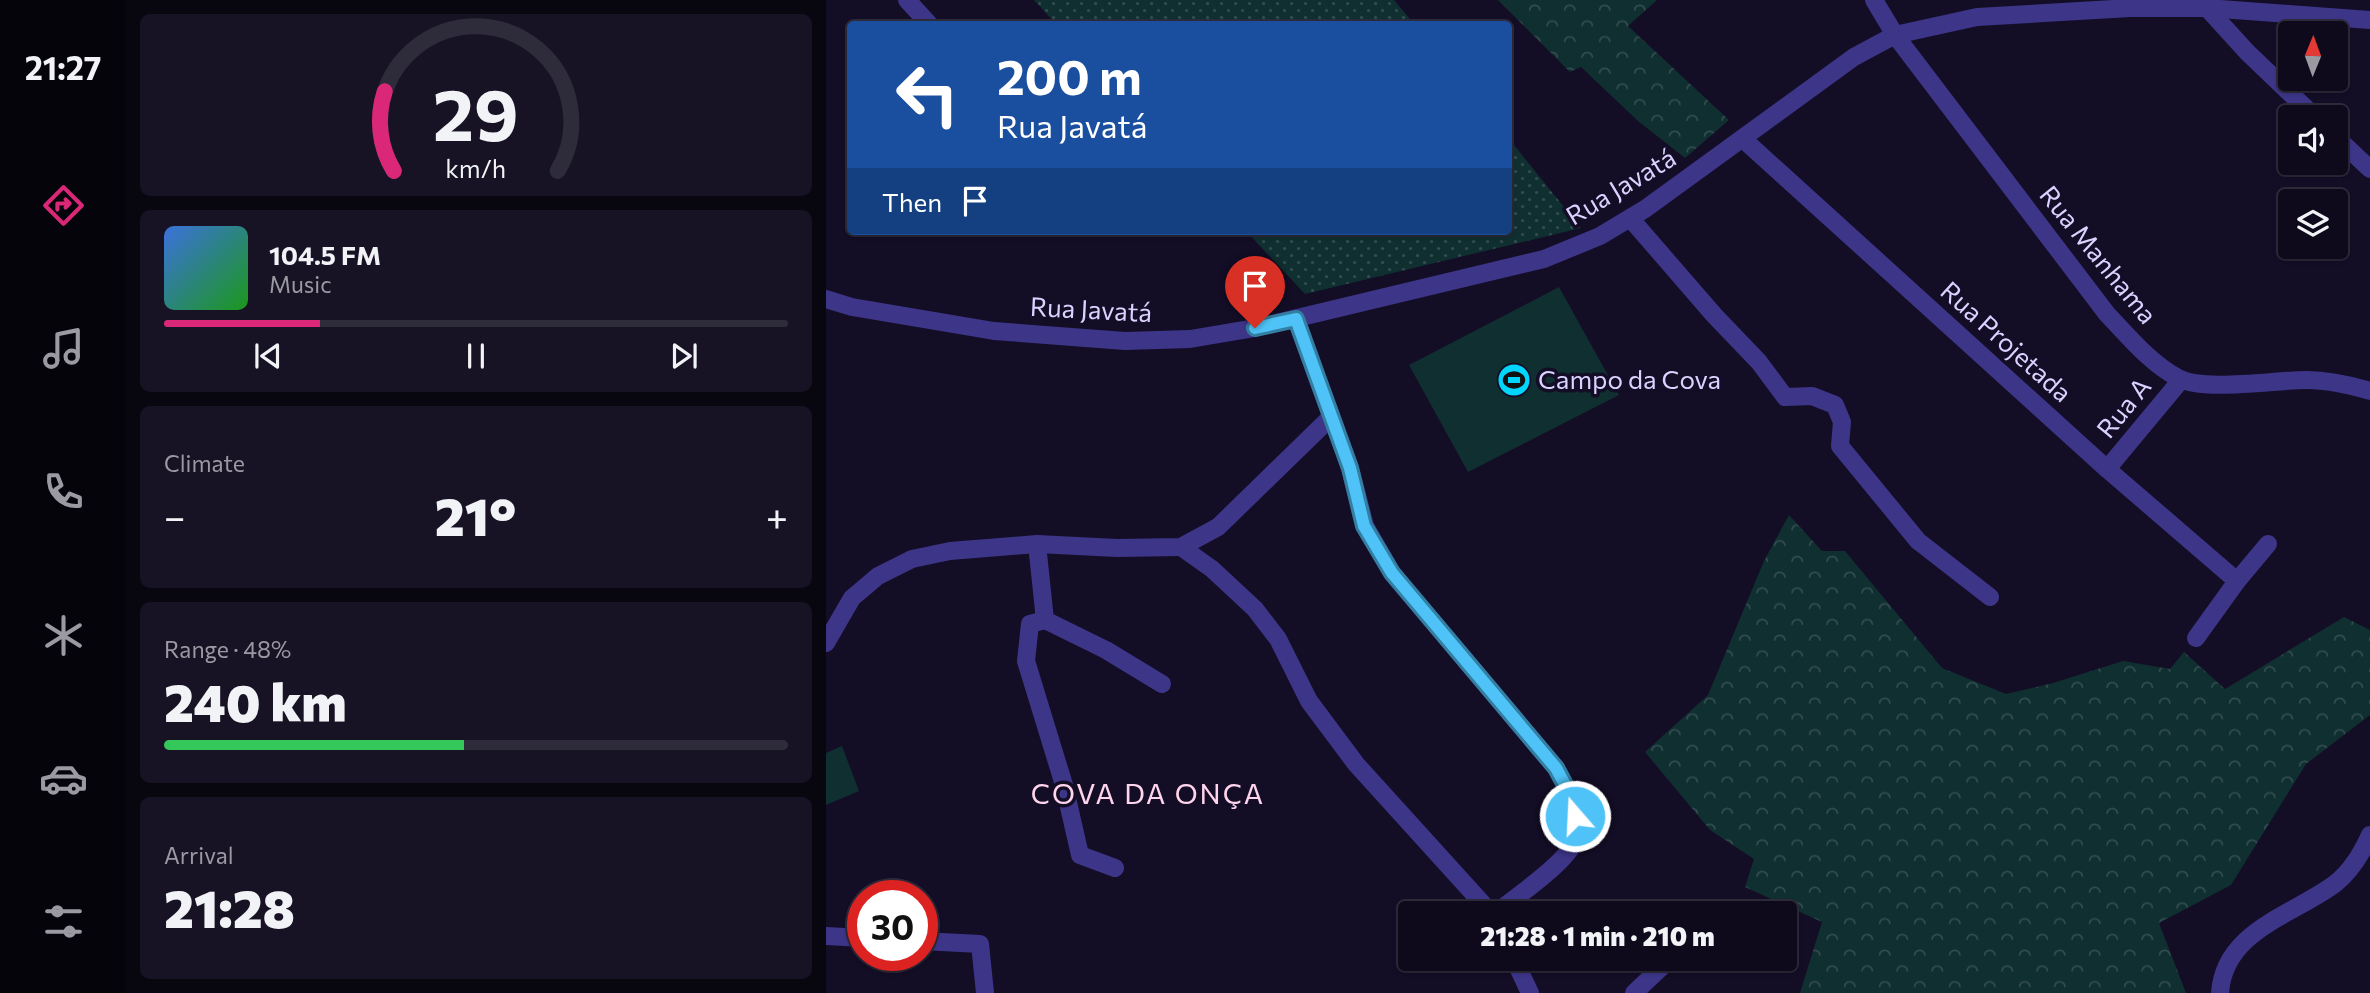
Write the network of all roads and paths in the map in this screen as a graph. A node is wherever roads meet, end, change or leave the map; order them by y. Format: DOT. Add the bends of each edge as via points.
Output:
graph roads {
  1 [pos="907,0"];
  2 [pos="1874,0"];
  3 [pos="2127,4"];
  4 [pos="2207,8"];
  5 [pos="2370,20"];
  6 [pos="926,21"];
  7 [pos="1895,35"];
  8 [pos="2302,105"];
  9 [pos="1742,139"];
  10 [pos="2348,148"];
  11 [pos="2370,169"];
  12 [pos="1630,218"];
  13 [pos="826,299"];
  14 [pos="1296,319"];
  15 [pos="2181,380"];
  16 [pos="2370,391"];
  17 [pos="1331,417"];
  18 [pos="2107,469"];
  19 [pos="1037,544"];
  20 [pos="2268,544"];
  21 [pos="1181,547"];
  22 [pos="2237,581"];
  23 [pos="1990,597"];
  24 [pos="1045,620"];
  25 [pos="2196,638"];
  26 [pos="826,643"];
  27 [pos="1162,684"];
  28 [pos="2369,842"];
  29 [pos="1115,868"];
  30 [pos="1481,901"];
  31 [pos="1510,901"];
  32 [pos="826,936"];
  33 [pos="847,937"];
  34 [pos="938,942"];
  35 [pos="1520,971"];
  36 [pos="1657,971"];
  37 [pos="2221,987"];
  38 [pos="985,993"];
  39 [pos="1530,993"];
  40 [pos="1634,993"];
  1 -- 6 [label="street"];
  2 -- 7 [label="street, Rua Manhama"];
  3 -- 4 [label="street, Rua Javatá"];
  3 -- 7 [label="street, Rua Javatá" via="1977,17"];
  4 -- 5 [label="street, Rua Javatá"];
  4 -- 8 [label="street"];
  7 -- 9 [label="street, Rua Javatá" via="1854,57"];
  7 -- 15 [label="street, Rua Manhama" via="2107,314 2145,355"];
  9 -- 12 [label="street, Rua Javatá"];
  9 -- 18 [label="street, Rua Projetada"];
  10 -- 11 [label="street"];
  12 -- 14 [label="street, Rua Javatá" via="1600,236 1544,258"];
  12 -- 23 [label="street" via="1786,397 1812,396 1835,405 1842,422 1840,446 1918,541"];
  13 -- 14 [label="street, Rua Javatá" via="994,331 1125,341 1190,339"];
  14 -- 17 [label="street"];
  15 -- 16 [label="street, Rua Manhama" via="2217,385 2309,379"];
  15 -- 18 [label="street, Rua A"];
  17 -- 21 [label="street" via="1218,527"];
  17 -- 31 [label="street" via="1364,526 1392,573 1556,768 1570,794 1576,840 1563,859"];
  18 -- 22 [label="street, Rua Projetada"];
  19 -- 21 [label="street"];
  19 -- 24 [label="street"];
  19 -- 26 [label="street" via="912,559 878,576 852,598"];
  20 -- 22 [label="street"];
  21 -- 30 [label="street" via="1255,610 1278,639 1309,701 1356,764"];
  22 -- 25 [label="street"];
  24 -- 27 [label="street"];
  24 -- 29 [label="street" via="1030,624 1026,661 1080,855"];
  28 -- 37 [label="street" via="2337,882 2248,937 2235,950"];
  32 -- 33 [label="street"];
  34 -- 38 [label="street" via="980,944"];
  35 -- 39 [label="street"];
  36 -- 40 [label="street"];
}
